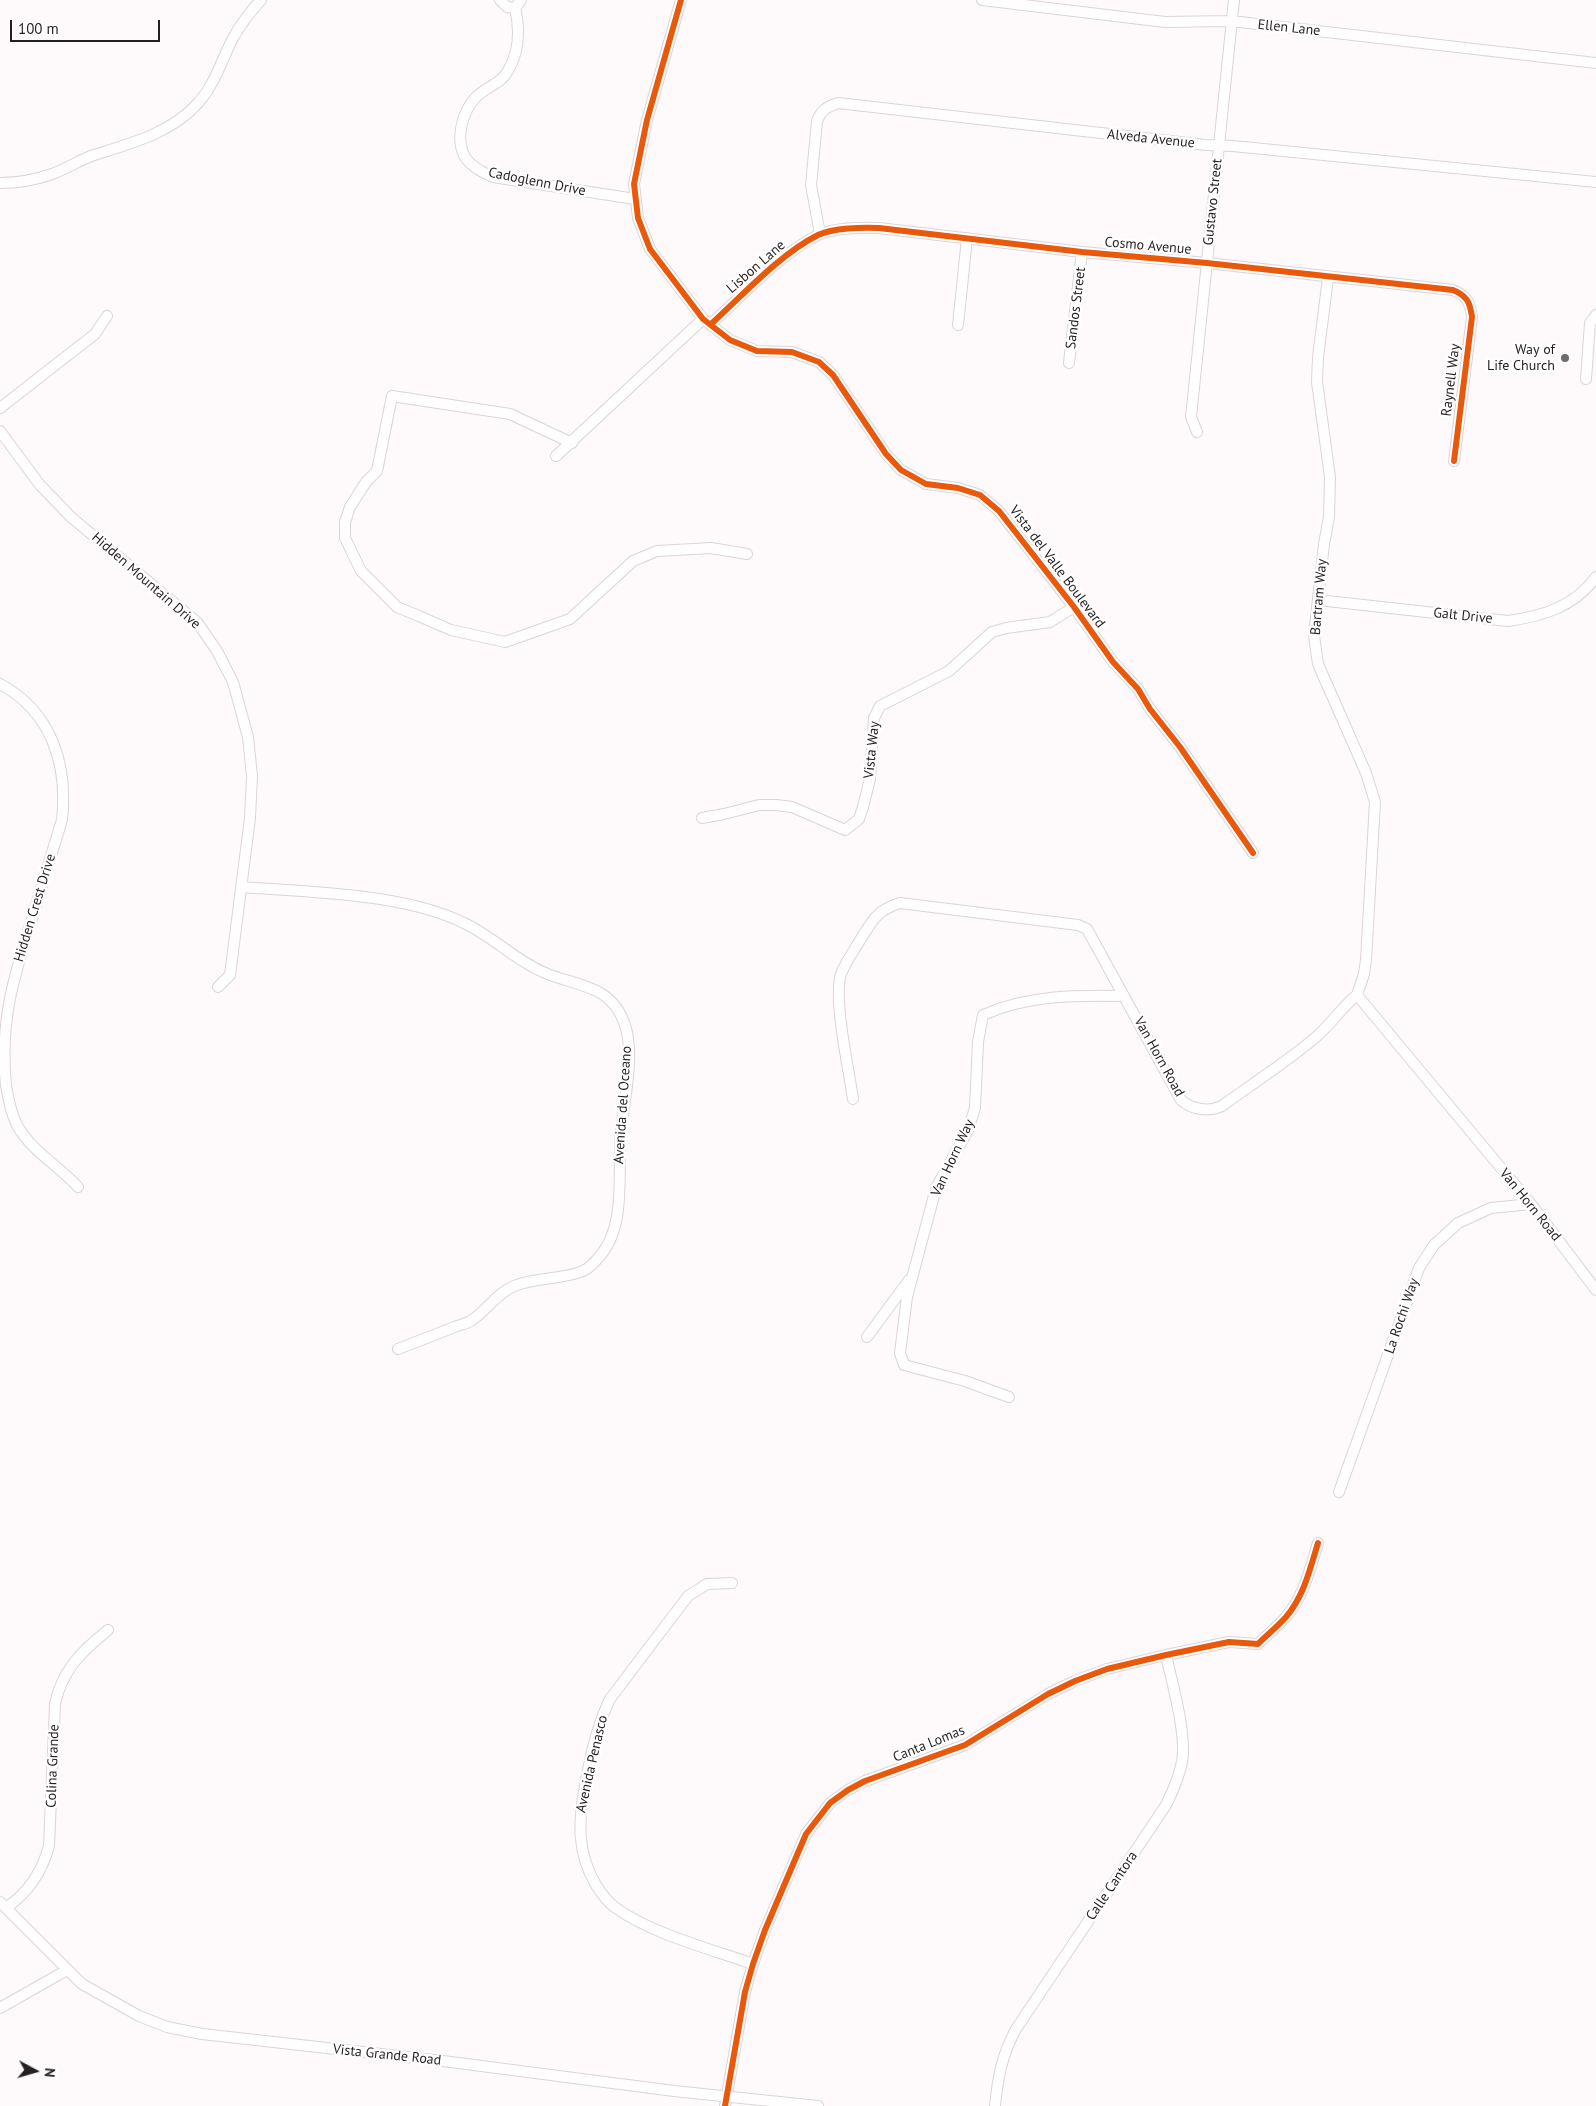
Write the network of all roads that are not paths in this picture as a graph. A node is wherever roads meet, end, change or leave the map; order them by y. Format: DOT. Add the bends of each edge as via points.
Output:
graph roads {
  1 [pos="261,0"];
  2 [pos="500,0"];
  3 [pos="682,0"];
  4 [pos="982,0"];
  5 [pos="1234,0"];
  6 [pos="518,4"];
  7 [pos="1232,22"];
  8 [pos="1596,63"];
  9 [pos="1219,144"];
  10 [pos="0,179"];
  11 [pos="1596,182"];
  12 [pos="635,199"];
  13 [pos="820,234"];
  14 [pos="967,238"];
  15 [pos="1082,252"];
  16 [pos="1207,263"];
  17 [pos="1328,278"];
  18 [pos="1470,302"];
  19 [pos="1596,315"];
  20 [pos="107,316"];
  21 [pos="707,321"];
  22 [pos="958,325"];
  23 [pos="1069,364"];
  24 [pos="1586,379"];
  25 [pos="0,408"];
  26 [pos="0,431"];
  27 [pos="1196,432"];
  28 [pos="572,443"];
  29 [pos="556,456"];
  30 [pos="1454,460"];
  31 [pos="747,554"];
  32 [pos="1596,578"];
  33 [pos="1318,600"];
  34 [pos="1074,607"];
  35 [pos="0,684"];
  36 [pos="702,818"];
  37 [pos="1253,853"];
  38 [pos="240,887"];
  39 [pos="218,987"];
  40 [pos="1357,995"];
  41 [pos="1124,996"];
  42 [pos="853,1099"];
  43 [pos="78,1186"];
  44 [pos="1531,1204"];
  45 [pos="913,1276"];
  46 [pos="1596,1290"];
  47 [pos="867,1337"];
  48 [pos="398,1349"];
  49 [pos="1009,1397"];
  50 [pos="1339,1492"];
  51 [pos="1318,1543"];
  52 [pos="732,1582"];
  53 [pos="108,1630"];
  54 [pos="1166,1655"];
  55 [pos="4,1905"];
  56 [pos="753,1964"];
  57 [pos="68,1970"];
  58 [pos="0,2008"];
  59 [pos="726,2101"];
  60 [pos="818,2106"];
  61 [pos="995,2106"];
  1 -- 10 [label="street" via="233,39 215,80 184,116 148,137 94,155 53,174 20,182"];
  2 -- 6 [label="street, Cadoglenn Drive" via="507,7"];
  3 -- 12 [label="street, Vista del Valle Boulevard" via="647,120 634,184"];
  4 -- 7 [label="street, Ellen Lane" via="1165,22"];
  5 -- 7 [label="street, Gustavo Street"];
  6 -- 12 [label="street, Cadoglenn Drive" via="516,51 503,79 476,97 465,113 460,136 466,158 479,171 493,177"];
  7 -- 8 [label="street, Ellen Lane"];
  7 -- 9 [label="street, Gustavo Street"];
  9 -- 11 [label="street, Alveda Avenue"];
  9 -- 13 [label="street, Alveda Avenue" via="838,103 821,112 817,121 811,185"];
  9 -- 16 [label="street, Gustavo Street"];
  12 -- 21 [label="street, Vista del Valle Boulevard" via="640,228 650,249"];
  13 -- 14 [label="street, Cosmo Avenue" via="860,227"];
  13 -- 21 [label="street, Lisbon Lane" via="791,252"];
  14 -- 15 [label="street, Cosmo Avenue"];
  14 -- 22 [label="street"];
  15 -- 16 [label="street, Cosmo Avenue"];
  15 -- 23 [label="street, Sandos Street"];
  16 -- 17 [label="street, Cosmo Avenue"];
  16 -- 27 [label="street, Gustavo Street" via="1191,417"];
  17 -- 18 [label="street, Cosmo Avenue" via="1453,290"];
  17 -- 33 [label="street, Bartram Way" via="1317,382 1330,477 1330,517"];
  18 -- 30 [label="street, Raynell Way" via="1472,317"];
  19 -- 24 [label="street" via="1590,323"];
  20 -- 25 [label="street" via="95,334"];
  21 -- 28 [label="street, Lisbon Lane"];
  21 -- 34 [label="street, Vista del Valle Boulevard" via="730,340 757,351 792,352 819,362 833,374 886,454 901,470 926,484 958,488 990,502"];
  26 -- 38 [label="street, Hidden Mountain Drive" via="40,485 72,518 197,622 225,667 242,708 251,756 250,818"];
  28 -- 29 [label="street, Lisbon Lane"];
  28 -- 31 [label="street" via="510,414 392,396 377,471 350,507 346,522 345,538 361,571 398,607 451,630 505,642 570,620 633,562 657,551 711,548"];
  32 -- 33 [label="street, Galt Drive" via="1568,604 1537,617 1508,621"];
  33 -- 40 [label="street, Bartram Way" via="1314,636 1318,664 1366,773 1375,802 1366,960"];
  34 -- 36 [label="street, Vista Way" via="1050,622 992,632 949,671 880,706 874,718 870,779 863,807 859,819 845,830 792,808 776,805 759,805"];
  34 -- 37 [label="street, Vista del Valle Boulevard" via="1113,662 1130,678"];
  35 -- 43 [label="street, Hidden Crest Drive" via="24,701 48,732 58,756 64,795 62,820 9,992 2,1033 3,1068 9,1102 18,1127 43,1157"];
  38 -- 39 [label="street, Hidden Mountain Drive" via="230,975"];
  38 -- 48 [label="street, Avenida del Oceano" via="356,896 436,911 465,923 543,972 594,989 615,1008 626,1026 629,1041 618,1156 618,1218 609,1245 591,1266 583,1270 560,1278 514,1286 501,1293 472,1320"];
  40 -- 41 [label="street, Van Horn Road" via="1316,1036 1214,1110 1198,1109 1182,1100"];
  40 -- 44 [label="street, Van Horn Road"];
  41 -- 42 [label="street, Van Horn Road" via="1091,934 1078,925 900,903 884,908 871,923 841,976 839,1001"];
  41 -- 45 [label="street, Van Horn Way" via="1075,995 1006,1005 983,1015 978,1042 975,1108 968,1130 936,1188"];
  44 -- 46 [label="street, Van Horn Road"];
  44 -- 50 [label="street, La Rochi Way" via="1491,1208 1466,1219 1430,1251 1419,1268"];
  45 -- 47 [label="street, Van Horn Way"];
  45 -- 49 [label="street" via="900,1353 904,1365"];
  51 -- 54 [label="street, Canta Lomas" via="1298,1600 1286,1617 1258,1644 1229,1642"];
  52 -- 56 [label="street, Avenida Penasco" via="707,1584 688,1596 610,1699 602,1714 587,1776 579,1830 587,1867 615,1908 662,1933"];
  53 -- 55 [label="street, Colina Grande" via="77,1657 60,1686 55,1704 49,1846 35,1880 22,1895"];
  54 -- 56 [label="street, Canta Lomas" via="1107,1669 1075,1681 965,1745 865,1781 840,1795 806,1834"];
  54 -- 61 [label="street, Calle Cantora" via="1183,1742 1178,1779 1166,1805 1016,2029 998,2072"];
  55 -- 57 [label="street, Vista Grande Road"];
  56 -- 59 [label="street, Canta Lomas"];
  57 -- 58 [label="street"];
  57 -- 59 [label="street, Vista Grande Road" via="82,1984 123,2008 167,2027 202,2034"];
  59 -- 60 [label="street, Vista Grande Road"];
}
